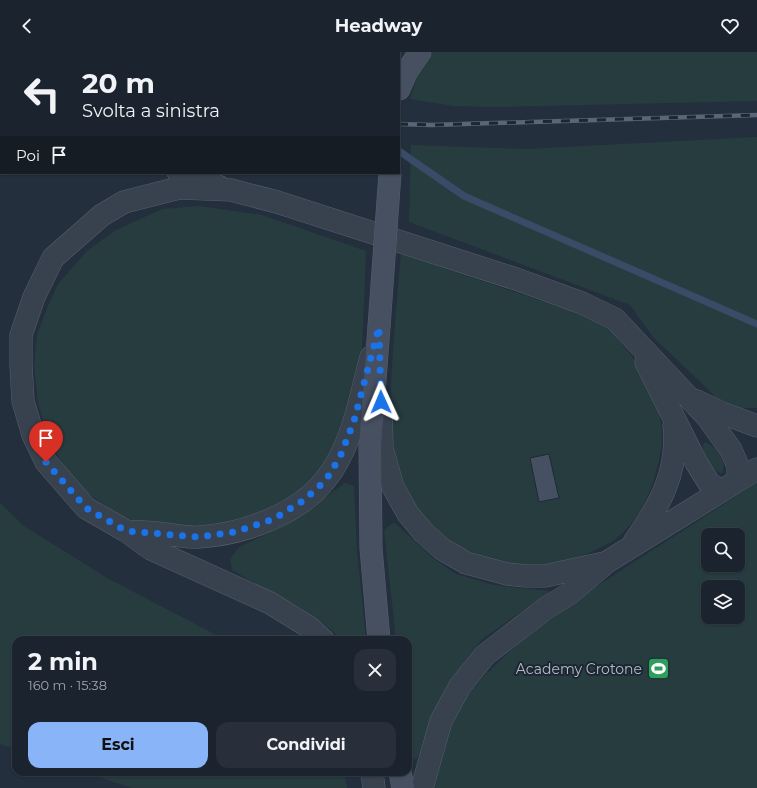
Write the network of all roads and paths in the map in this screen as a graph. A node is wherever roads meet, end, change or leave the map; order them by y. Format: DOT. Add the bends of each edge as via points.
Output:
graph roads {
  1 [pos="420,52"];
  2 [pos="400,86"];
  3 [pos="181,174"];
  4 [pos="390,174"];
  5 [pos="231,190"];
  6 [pos="379,327"];
  7 [pos="634,338"];
  8 [pos="684,392"];
  9 [pos="674,416"];
  10 [pos="757,426"];
  11 [pos="757,469"];
  12 [pos="729,486"];
  13 [pos="126,531"];
  14 [pos="629,548"];
  15 [pos="607,562"];
  16 [pos="319,636"];
  17 [pos="379,636"];
  18 [pos="372,776"];
  19 [pos="387,776"];
  20 [pos="401,776"];
  21 [pos="374,788"];
  22 [pos="388,788"];
  23 [pos="403,788"];
  24 [pos="422,788"];
  1 -- 2 [label="main road"];
  3 -- 5 [label="street"];
  4 -- 6 [label="main road, bridge"];
  5 -- 7 [label="street" via="277,202 516,279 582,303 615,319"];
  5 -- 13 [label="street" via="179,188 124,202 102,215 53,258 34,297 21,335 23,401 33,435 46,462 86,508"];
  6 -- 13 [label="street" via="354,421 340,457 326,480 304,500 274,519 235,532 198,537"];
  6 -- 15 [label="street" via="382,448 393,487 408,514 423,532 442,549 466,563 507,574 545,576"];
  6 -- 17 [label="main road" via="370,454 371,548"];
  7 -- 8 [label="street"];
  7 -- 9 [label="street"];
  8 -- 10 [label="street" via="703,405"];
  8 -- 12 [label="street" via="708,418 731,450 738,466"];
  9 -- 12 [label="street" via="709,483"];
  9 -- 14 [label="street" via="675,454 670,477 662,498"];
  11 -- 12 [label="street"];
  12 -- 14 [label="street"];
  13 -- 16 [label="street" via="151,549 270,603 309,627"];
  14 -- 15 [label="street"];
  15 -- 24 [label="street" via="569,594 511,633 486,655 460,686 441,721"];
  18 -- 21 [label="street"];
  19 -- 22 [label="main road"];
  20 -- 23 [label="main road"];
}
